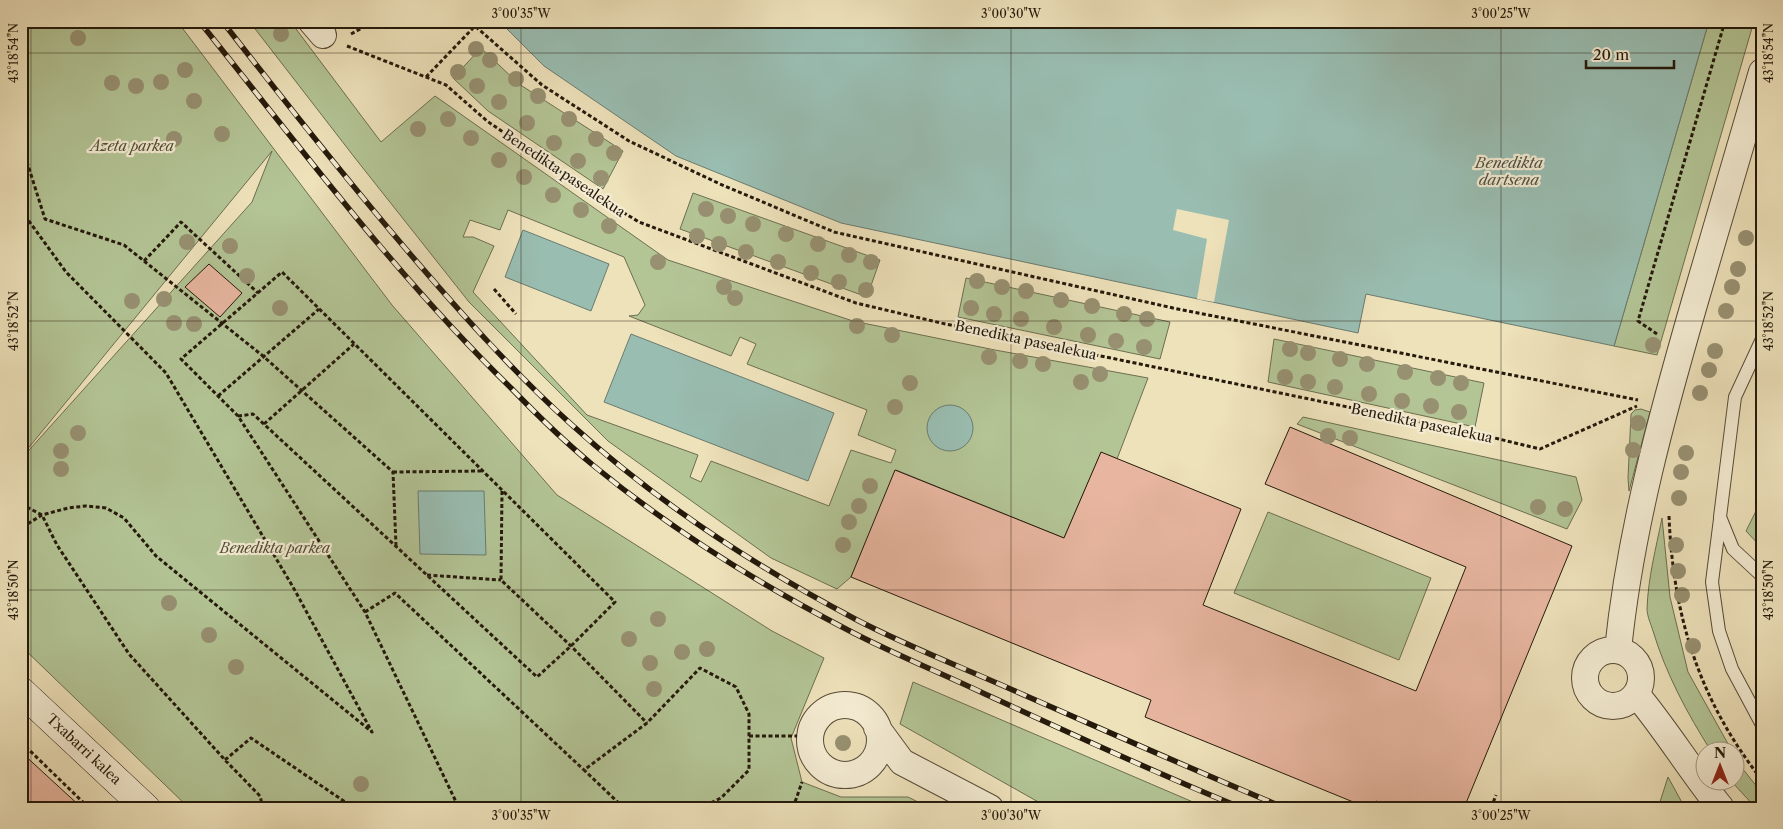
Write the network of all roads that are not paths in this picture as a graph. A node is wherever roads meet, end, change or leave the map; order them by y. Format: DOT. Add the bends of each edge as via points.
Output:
graph roads {
  1 [pos="1762,72"];
  2 [pos="1762,339"];
  3 [pos="1720,516"];
  4 [pos="1762,576"];
  5 [pos="1618,650"];
  6 [pos="21,691"];
  7 [pos="1637,695"];
  8 [pos="1762,725"];
  9 [pos="878,728"];
  10 [pos="902,762"];
  11 [pos="865,769"];
  12 [pos="146,808"];
  13 [pos="990,808"];
  14 [pos="1721,808"];
  1 -- 5 [label="street" via="1663,411 1643,500"];
  2 -- 3 [label="lane" via="1735,397"];
  3 -- 4 [label="lane" via="1733,549"];
  3 -- 8 [label="lane" via="1712,582 1719,631 1732,669"];
  5 -- 7 [label="street" via="1628,654 1640,668 1641,686"];
  5 -- 7 [label="street" via="1609,650 1593,658 1585,674 1588,692 1601,704 1610,707 1628,702"];
  6 -- 12 [label="street, Txabarri kalea"];
  7 -- 14 [label="street"];
  9 -- 10 [label="street"];
  9 -- 11 [label="street" via="878,751"];
  9 -- 11 [label="street" via="863,710 852,706 829,709 813,726 811,748 822,767 843,775"];
  10 -- 11 [label="street"];
  10 -- 13 [label="street"];
}
